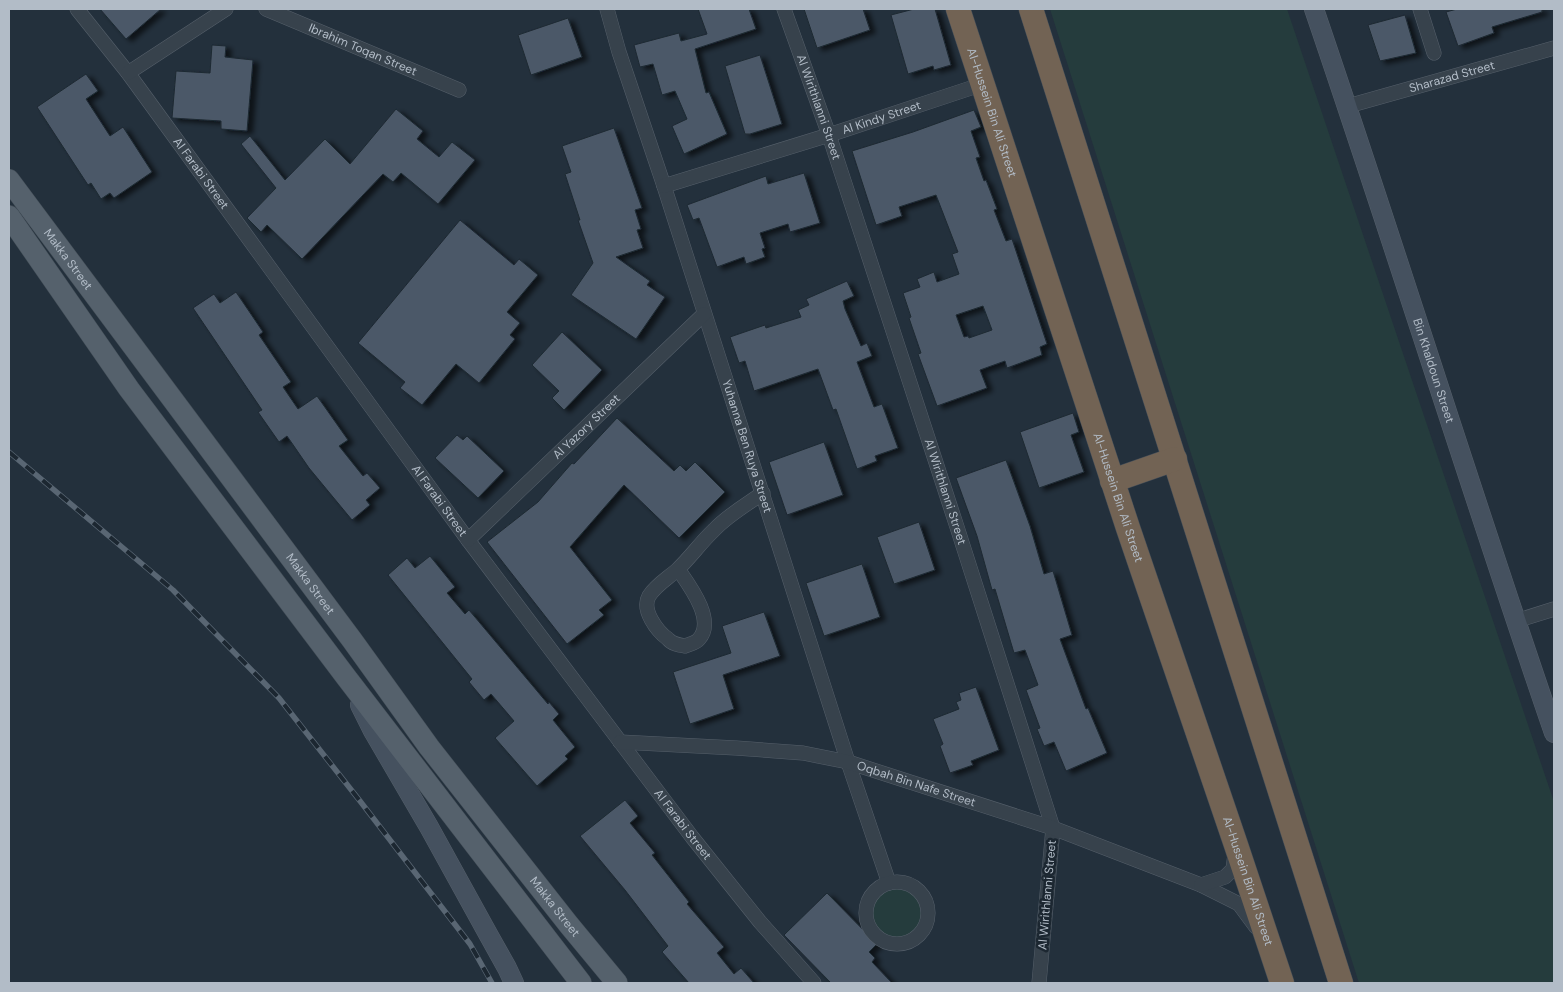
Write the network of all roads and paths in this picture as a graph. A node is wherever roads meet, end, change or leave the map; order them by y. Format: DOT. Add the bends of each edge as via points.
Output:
graph roads {
  1 [pos="77,9"];
  2 [pos="226,9"];
  3 [pos="266,9"];
  4 [pos="607,9"];
  5 [pos="784,9"];
  6 [pos="958,9"];
  7 [pos="1032,9"];
  8 [pos="1314,9"];
  9 [pos="1420,9"];
  10 [pos="1554,48"];
  11 [pos="1434,53"];
  12 [pos="128,73"];
  13 [pos="983,84"];
  14 [pos="459,90"];
  15 [pos="1348,106"];
  16 [pos="829,135"];
  17 [pos="9,180"];
  18 [pos="664,186"];
  19 [pos="9,216"];
  20 [pos="704,314"];
  21 [pos="1175,459"];
  22 [pos="1112,481"];
  23 [pos="763,493"];
  24 [pos="468,540"];
  25 [pos="678,569"];
  26 [pos="1554,609"];
  27 [pos="1516,621"];
  28 [pos="346,677"];
  29 [pos="1554,732"];
  30 [pos="620,742"];
  31 [pos="848,762"];
  32 [pos="1053,828"];
  33 [pos="1236,845"];
  34 [pos="889,883"];
  35 [pos="1201,885"];
  36 [pos="1269,944"];
  37 [pos="514,983"];
  38 [pos="580,983"];
  39 [pos="617,983"];
  40 [pos="814,983"];
  41 [pos="1039,983"];
  42 [pos="1282,983"];
  43 [pos="1341,983"];
  1 -- 12 [label="street, Al Farabi Street"];
  2 -- 12 [label="street"];
  3 -- 14 [label="street, Ibrahim Toqan Street"];
  4 -- 18 [label="street, Yuhanna Ben Ruya Street"];
  5 -- 16 [label="street, Al Wirithlanni Street"];
  6 -- 13 [label="highway, Al-Hussein Bin Ali Street"];
  7 -- 21 [label="highway"];
  8 -- 15 [label="street, Bin Khaldoun Street"];
  9 -- 11 [label="street"];
  10 -- 15 [label="street, Sharazad Street"];
  12 -- 24 [label="street, Al Farabi Street"];
  13 -- 16 [label="street, Al Kindy Street"];
  13 -- 22 [label="highway, Al-Hussein Bin Ali Street"];
  15 -- 27 [label="street, Bin Khaldoun Street"];
  16 -- 18 [label="street, Al Kindy Street"];
  16 -- 32 [label="street, Al Wirithlanni Street"];
  17 -- 39 [label="main road, Makka Street" via="429,747"];
  18 -- 20 [label="street, Yuhanna Ben Ruya Street"];
  19 -- 28 [label="main road, Makka Street" via="129,388"];
  20 -- 23 [label="street, Yuhanna Ben Ruya Street"];
  20 -- 24 [label="street, Al Yazory Street"];
  21 -- 22 [label="highway"];
  21 -- 43 [label="highway"];
  22 -- 33 [label="highway, Al-Hussein Bin Ali Street"];
  23 -- 25 [label="street" via="714,529"];
  23 -- 31 [label="street, Yuhanna Ben Ruya Street"];
  24 -- 30 [label="street, Al Farabi Street"];
  25 -- 25 [label="street" via="650,596 648,610 656,627 668,640 685,646 699,639 705,622 698,600"];
  26 -- 27 [label="street"];
  27 -- 29 [label="street, Bin Khaldoun Street"];
  28 -- 37 [label="street"];
  28 -- 38 [label="main road, Makka Street"];
  30 -- 31 [label="street, Oqbah Bin Nafe Street" via="803,753"];
  30 -- 40 [label="street, Al Farabi Street" via="760,922"];
  31 -- 32 [label="street, Oqbah Bin Nafe Street"];
  31 -- 34 [label="street, Yuhanna Ben Ruya Street"];
  32 -- 35 [label="street, Oqbah Bin Nafe Street"];
  32 -- 41 [label="street, Al Wirithlanni Street"];
  33 -- 35 [label="street" via="1233,868 1225,877"];
  33 -- 36 [label="highway, Al-Hussein Bin Ali Street"];
  34 -- 34 [label="street" via="872,895 866,914 868,924 882,940 902,944 920,934 928,916 927,906 913,886"];
  35 -- 36 [label="street, Oqbah Bin Nafe Street" via="1239,904"];
  36 -- 42 [label="highway, Al-Hussein Bin Ali Street"];
}
